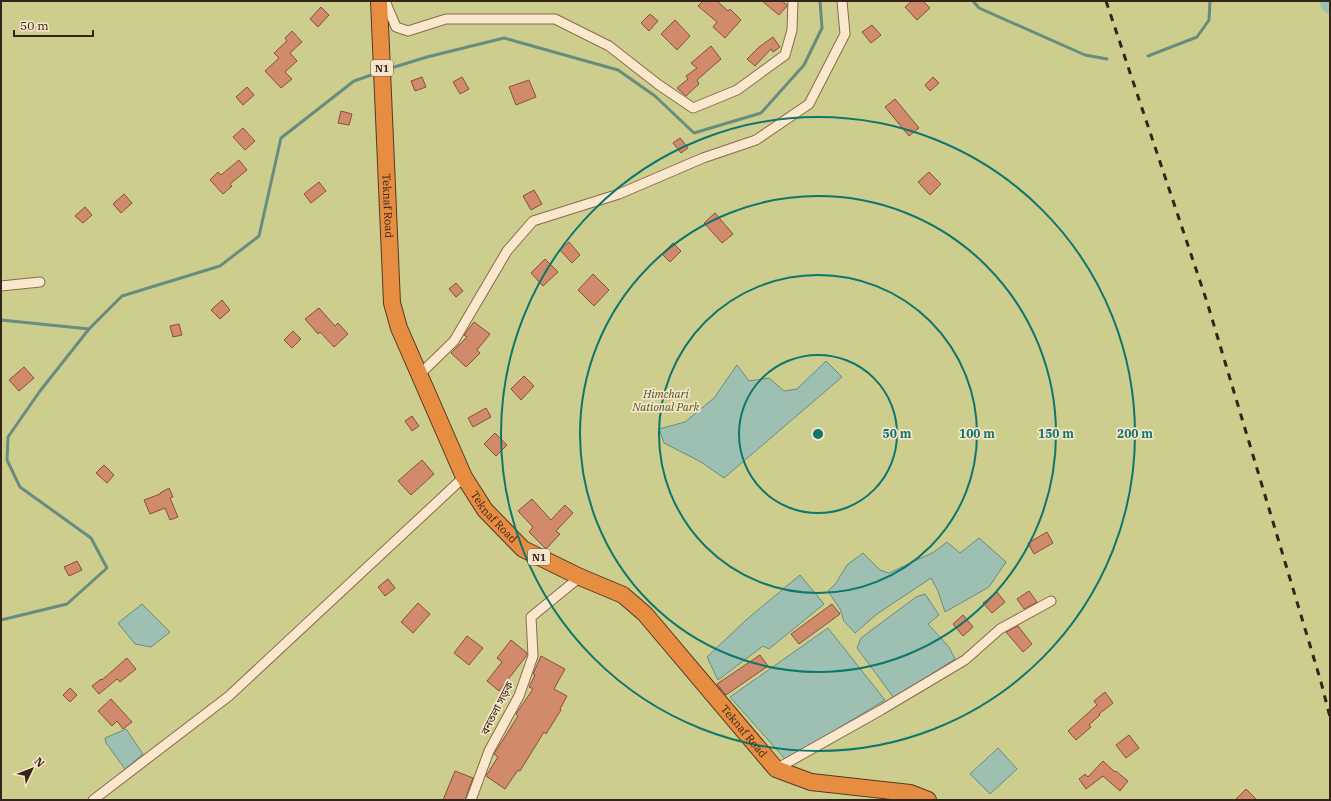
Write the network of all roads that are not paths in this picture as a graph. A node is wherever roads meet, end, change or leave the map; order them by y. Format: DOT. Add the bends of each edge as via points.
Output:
graph roads {
  1 [pos="793,1"];
  2 [pos="842,1"];
  3 [pos="381,5"];
  4 [pos="40,282"];
  5 [pos="1,286"];
  6 [pos="419,375"];
  7 [pos="464,477"];
  8 [pos="580,577"];
  9 [pos="1051,601"];
  10 [pos="776,769"];
  11 [pos="93,800"];
  12 [pos="471,800"];
  13 [pos="928,800"];
  1 -- 3 [label="street" via="792,30 785,55 737,90 693,108 608,46 555,19 446,18 408,31 396,27"];
  2 -- 6 [label="street" via="845,34 809,104 756,140 702,158 619,194 533,221 508,251 454,340"];
  3 -- 6 [label="highway, Teknaf Road / N1" via="392,303 399,328"];
  4 -- 5 [label="street"];
  6 -- 7 [label="highway, Teknaf Road / N1"];
  7 -- 8 [label="highway, Teknaf Road / N1" via="485,510 523,549"];
  7 -- 11 [label="street" via="229,696"];
  8 -- 10 [label="highway, Teknaf Road / N1" via="623,595 645,614"];
  8 -- 12 [label="street, বনতলা সড়ক" via="530,616 533,656 519,696 489,751"];
  9 -- 10 [label="street" via="1000,629 965,660"];
  10 -- 13 [label="highway, Teknaf Road / N1" via="811,782 910,793"];
}
